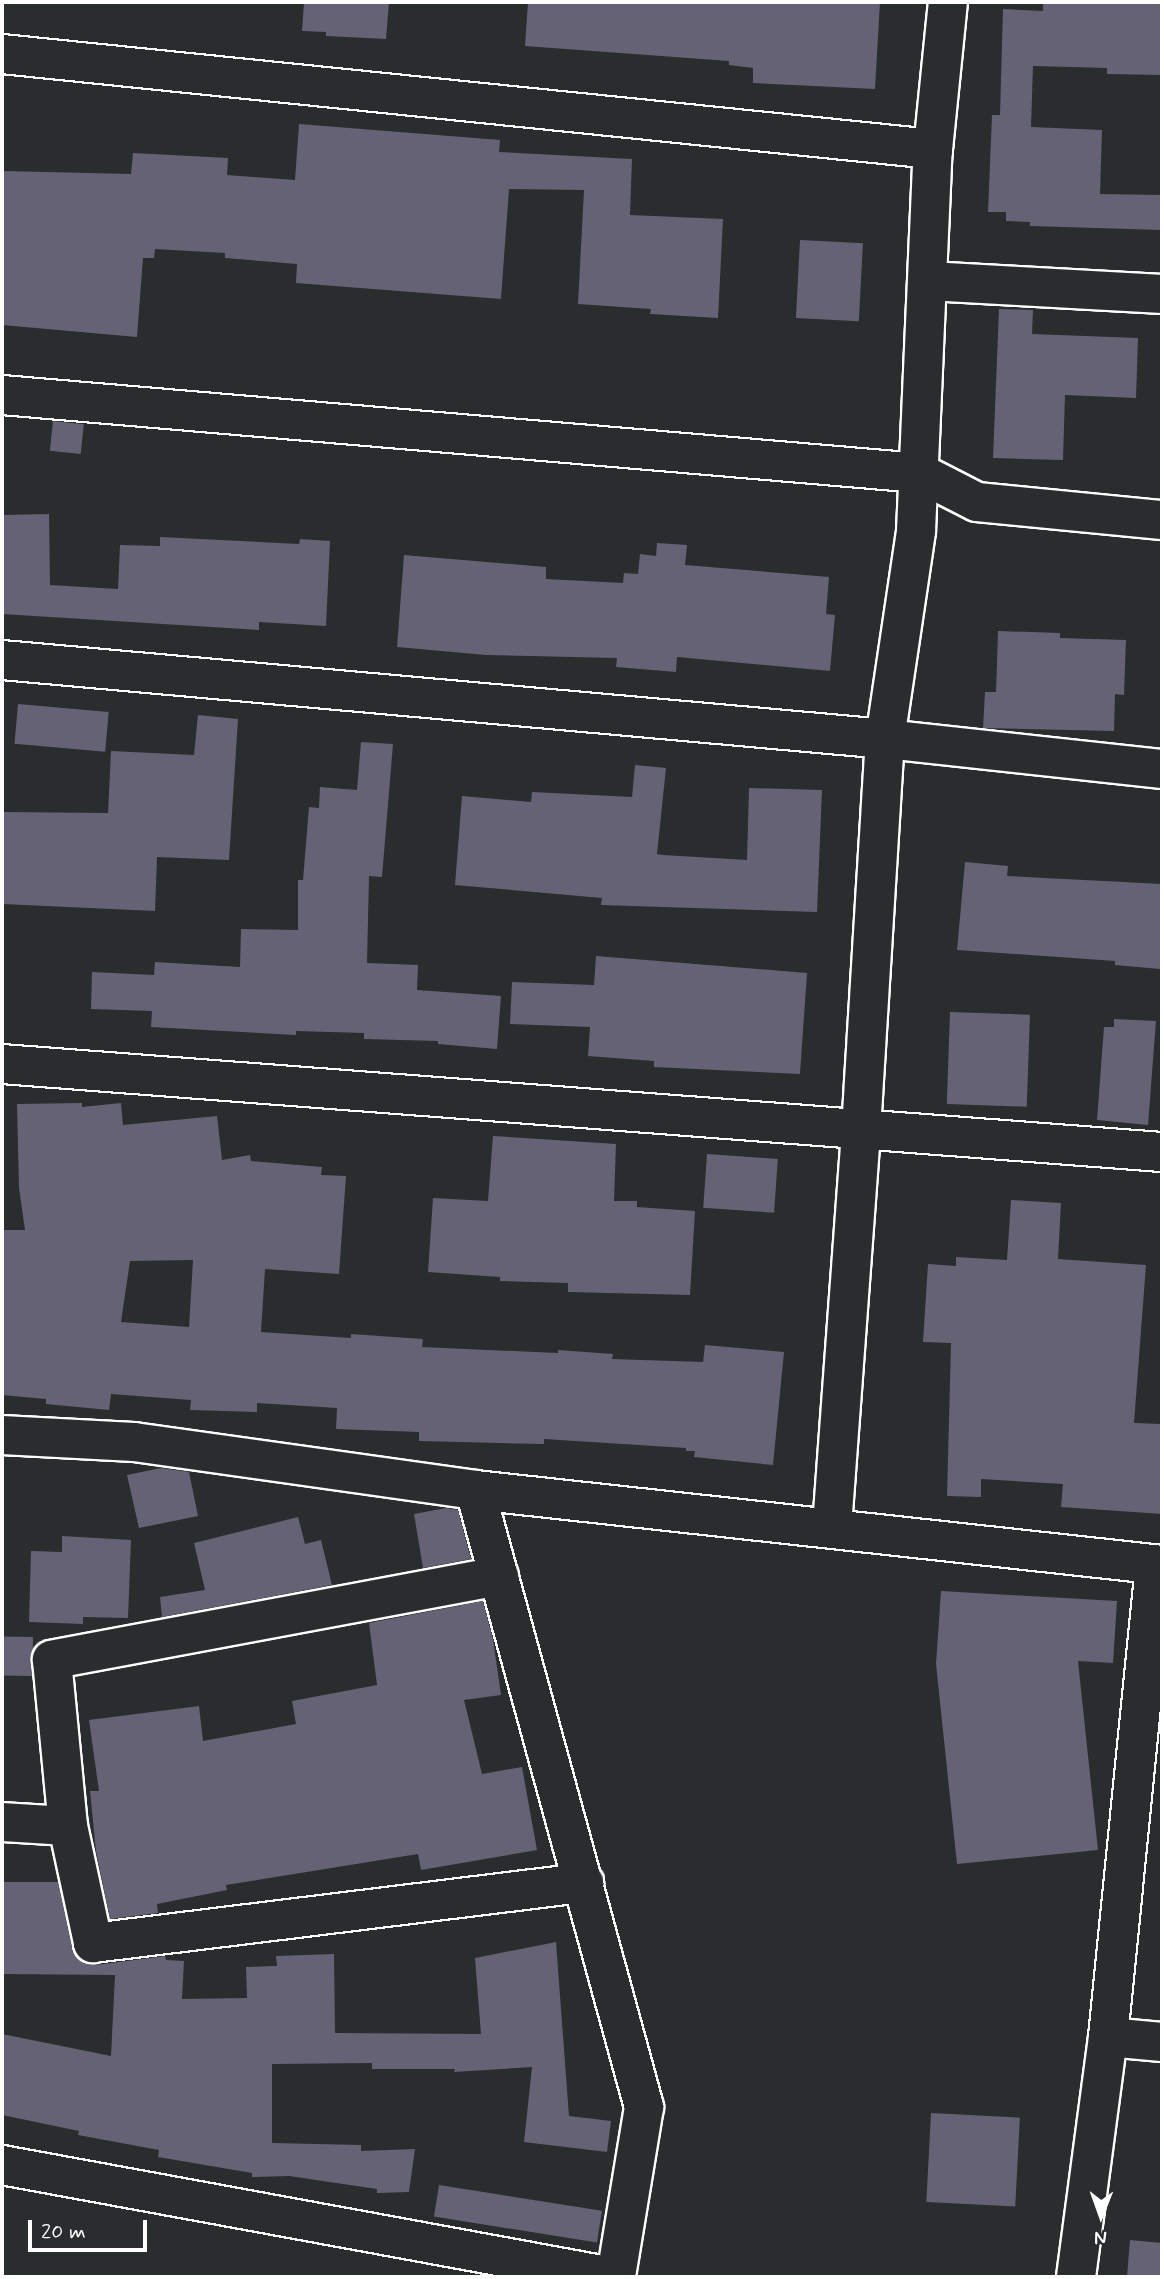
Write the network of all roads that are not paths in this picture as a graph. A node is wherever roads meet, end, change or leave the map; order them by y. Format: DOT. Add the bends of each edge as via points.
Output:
graph roads {
  1 [pos="948,2"];
  2 [pos="2,54"];
  3 [pos="933,149"];
  4 [pos="929,281"];
  5 [pos="1162,294"];
  6 [pos="2,395"];
  7 [pos="920,473"];
  8 [pos="1162,520"];
  9 [pos="2,660"];
  10 [pos="885,739"];
  11 [pos="1162,769"];
  12 [pos="2,1064"];
  13 [pos="861,1130"];
  14 [pos="1162,1152"];
  15 [pos="2,1435"];
  16 [pos="475,1490"];
  17 [pos="832,1527"];
  18 [pos="1159,1564"];
  19 [pos="499,1576"];
  20 [pos="2,1822"];
  21 [pos="68,1826"];
  22 [pos="584,1884"];
  23 [pos="1108,2037"];
  24 [pos="1162,2042"];
  25 [pos="2,2165"];
  26 [pos="614,2277"];
  27 [pos="1076,2277"];
  1 -- 3 [label="street"];
  2 -- 3 [label="street"];
  3 -- 4 [label="street"];
  4 -- 5 [label="street"];
  4 -- 7 [label="street"];
  6 -- 7 [label="street"];
  7 -- 8 [label="street" via="977,502"];
  7 -- 10 [label="street" via="916,531"];
  9 -- 10 [label="street"];
  10 -- 11 [label="street"];
  10 -- 13 [label="street"];
  12 -- 13 [label="street"];
  13 -- 14 [label="street"];
  13 -- 17 [label="street"];
  15 -- 16 [label="street" via="134,1442"];
  16 -- 17 [label="street"];
  16 -- 19 [label="street"];
  17 -- 18 [label="street"];
  18 -- 23 [label="street"];
  19 -- 21 [label="street" via="52,1661"];
  19 -- 22 [label="street"];
  20 -- 21 [label="street"];
  21 -- 22 [label="street" via="93,1943"];
  22 -- 26 [label="street" via="644,2108"];
  23 -- 24 [label="street"];
  23 -- 27 [label="street"];
  25 -- 26 [label="street"];
}
